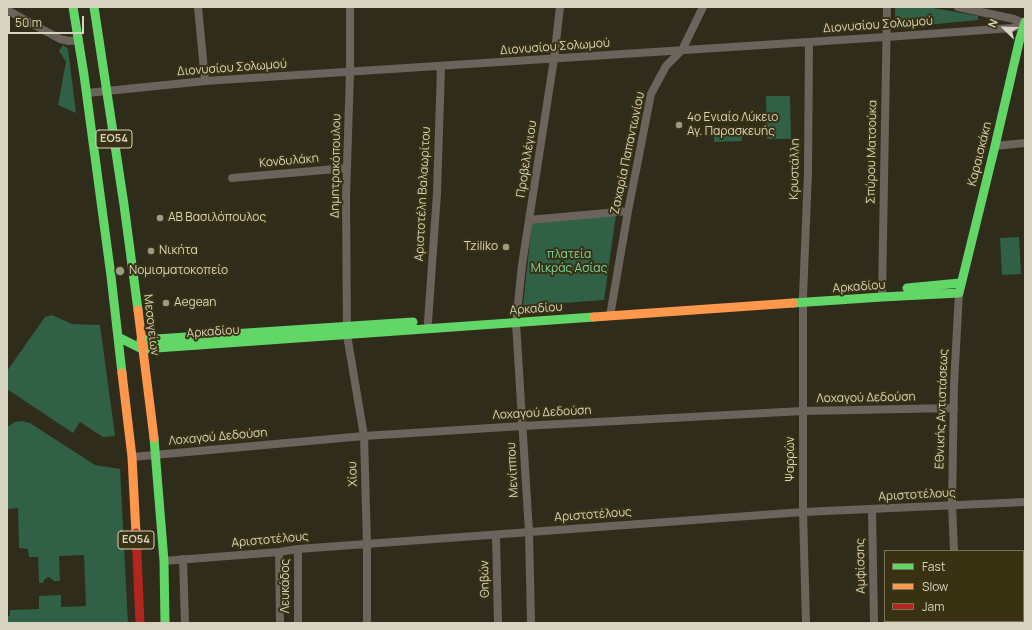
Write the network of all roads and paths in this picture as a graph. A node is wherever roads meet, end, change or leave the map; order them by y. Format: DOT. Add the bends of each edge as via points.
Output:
graph roads {
  1 [pos="73,7"];
  2 [pos="94,7"];
  3 [pos="198,7"];
  4 [pos="350,7"];
  5 [pos="560,7"];
  6 [pos="702,7"];
  7 [pos="887,7"];
  8 [pos="958,7"];
  9 [pos="7,10"];
  10 [pos="1025,23"];
  11 [pos="886,37"];
  12 [pos="79,40"];
  13 [pos="809,42"];
  14 [pos="682,50"];
  15 [pos="554,59"];
  16 [pos="441,67"];
  17 [pos="350,72"];
  18 [pos="205,81"];
  19 [pos="106,91"];
  20 [pos="87,93"];
  21 [pos="1025,143"];
  22 [pos="995,146"];
  23 [pos="348,168"];
  24 [pos="232,178"];
  25 [pos="628,211"];
  26 [pos="529,220"];
  27 [pos="959,288"];
  28 [pos="882,294"];
  29 [pos="803,299"];
  30 [pos="610,313"];
  31 [pos="516,319"];
  32 [pos="428,322"];
  33 [pos="347,330"];
  34 [pos="118,337"];
  35 [pos="142,344"];
  36 [pos="954,408"];
  37 [pos="803,411"];
  38 [pos="522,426"];
  39 [pos="364,436"];
  40 [pos="156,454"];
  41 [pos="132,457"];
  42 [pos="1025,502"];
  43 [pos="952,505"];
  44 [pos="872,509"];
  45 [pos="803,512"];
  46 [pos="529,532"];
  47 [pos="496,535"];
  48 [pos="367,545"];
  49 [pos="298,549"];
  50 [pos="954,550"];
  51 [pos="279,552"];
  52 [pos="183,559"];
  53 [pos="164,561"];
  54 [pos="140,623"];
  55 [pos="165,623"];
  56 [pos="185,623"];
  57 [pos="280,623"];
  58 [pos="298,623"];
  59 [pos="367,623"];
  60 [pos="498,623"];
  61 [pos="531,623"];
  62 [pos="806,623"];
  63 [pos="874,623"];
  1 -- 12 [label="street, ΕΟ54"];
  2 -- 19 [label="street, Μεσογείων / ΕΟ54"];
  3 -- 18 [label="street"];
  4 -- 17 [label="street, Δημητρακόπουλου"];
  5 -- 15 [label="street, Προβελλέγιου"];
  6 -- 14 [label="street, Ζαχαρία Παπαντωνίου"];
  7 -- 11 [label="street, Σπύρου Ματσούκα"];
  8 -- 10 [label="street"];
  9 -- 12 [label="street" via="60,40"];
  10 -- 11 [label="street, Διονυσίου Σολωμού" via="1012,28"];
  10 -- 22 [label="street, Καραισκάκη"];
  11 -- 13 [label="street, Διονυσίου Σολωμού"];
  11 -- 28 [label="street, Σπύρου Ματσούκα"];
  12 -- 20 [label="street, ΕΟ54"];
  13 -- 14 [label="street, Διονυσίου Σολωμού"];
  13 -- 29 [label="street, Κρυστάλλη" via="808,172"];
  14 -- 15 [label="street, Διονυσίου Σολωμού"];
  14 -- 25 [label="street, Ζαχαρία Παπαντωνίου" via="666,66 651,94"];
  15 -- 16 [label="street, Διονυσίου Σολωμού"];
  15 -- 26 [label="street, Προβελλέγιου"];
  16 -- 17 [label="street, Διονυσίου Σολωμού"];
  16 -- 32 [label="street, Αριστοτέλη Βαλαωρίτου" via="437,193"];
  17 -- 18 [label="street, Διονυσίου Σολωμού"];
  17 -- 23 [label="street, Δημητρακόπουλου"];
  18 -- 19 [label="street, Διονυσίου Σολωμού"];
  19 -- 20 [label="street, Διονυσίου Σολωμού"];
  19 -- 35 [label="street, Μεσογείων / ΕΟ54"];
  20 -- 34 [label="street, ΕΟ54"];
  21 -- 22 [label="street"];
  22 -- 27 [label="street, Καραισκάκη"];
  23 -- 24 [label="street, Κονδυλάκη"];
  23 -- 33 [label="street, Δημητρακόπουλου"];
  25 -- 26 [label="street"];
  25 -- 30 [label="street, Ζαχαρία Παπαντωνίου"];
  26 -- 31 [label="street, Προβελλέγιου"];
  27 -- 28 [label="street, Αρκαδίου"];
  27 -- 36 [label="street, Εθνικής Αντιστάσεως"];
  28 -- 29 [label="street, Αρκαδίου"];
  29 -- 30 [label="street, Αρκαδίου"];
  29 -- 37 [label="street, Ψαρρών"];
  30 -- 31 [label="street, Αρκαδίου"];
  31 -- 32 [label="street, Αρκαδίου"];
  31 -- 33 [label="street, Αρκαδίου"];
  31 -- 38 [label="street, Μενίππου"];
  32 -- 33 [label="street, Αρκαδίου"];
  33 -- 35 [label="street, Αρκαδίου"];
  33 -- 39 [label="street, Χίου"];
  34 -- 35 [label="street"];
  34 -- 41 [label="street, ΕΟ54"];
  35 -- 40 [label="street, Μεσογείων / ΕΟ54"];
  36 -- 37 [label="street, Λοχαγού Δεδούση"];
  36 -- 43 [label="street, Εθνικής Αντιστάσεως"];
  37 -- 38 [label="street, Λοχαγού Δεδούση"];
  37 -- 45 [label="street, Ψαρρών"];
  38 -- 39 [label="street, Λοχαγού Δεδούση"];
  38 -- 46 [label="street, Μενίππου"];
  39 -- 40 [label="street, Λοχαγού Δεδούση"];
  39 -- 48 [label="street, Χίου"];
  40 -- 41 [label="street, Λοχαγού Δεδούση"];
  40 -- 53 [label="street, Μεσογείων / ΕΟ54"];
  41 -- 54 [label="street, ΕΟ54"];
  42 -- 43 [label="street, Αριστοτέλους"];
  43 -- 44 [label="street, Αριστοτέλους"];
  43 -- 50 [label="street, Εθνικής Αντιστάσεως"];
  44 -- 45 [label="street, Αριστοτέλους"];
  44 -- 63 [label="street, Αμφίσσης"];
  45 -- 46 [label="street, Αριστοτέλους"];
  45 -- 62 [label="street, Ψαρρών"];
  46 -- 47 [label="street, Αριστοτέλους"];
  46 -- 61 [label="street, Μενίππου"];
  47 -- 48 [label="street, Αριστοτέλους"];
  47 -- 60 [label="street, Θηβών"];
  48 -- 49 [label="street, Αριστοτέλους"];
  48 -- 59 [label="street, Χίου"];
  49 -- 51 [label="street, Αριστοτέλους"];
  49 -- 58 [label="street, Λευκάδος"];
  51 -- 52 [label="street, Αριστοτέλους"];
  51 -- 57 [label="street"];
  52 -- 53 [label="street, Αριστοτέλους"];
  52 -- 56 [label="street"];
  53 -- 55 [label="street, Μεσογείων / ΕΟ54"];
}
